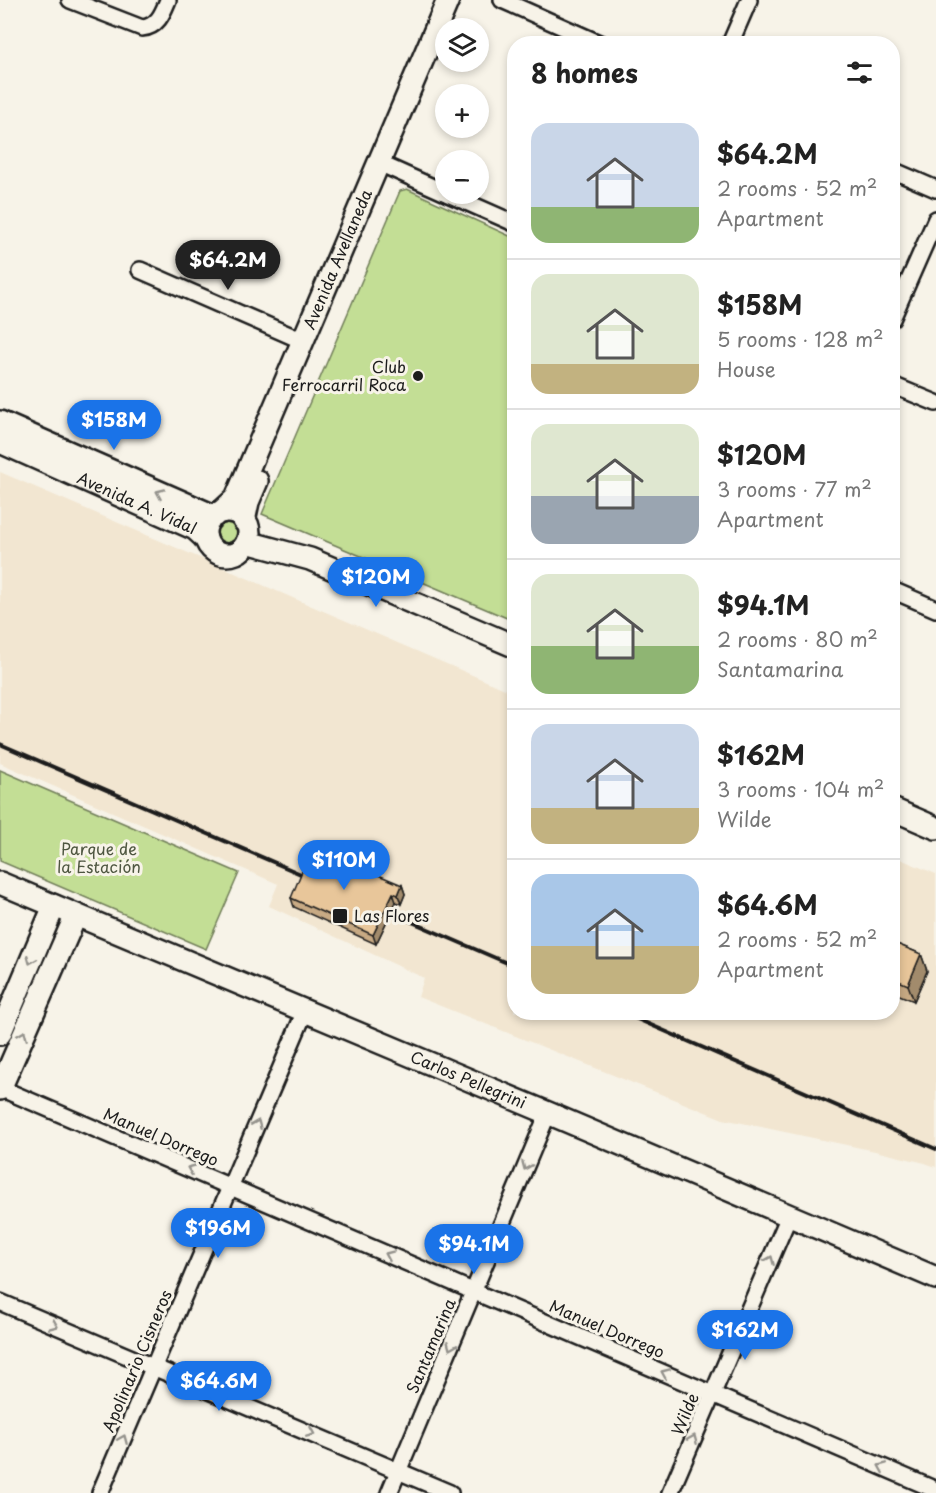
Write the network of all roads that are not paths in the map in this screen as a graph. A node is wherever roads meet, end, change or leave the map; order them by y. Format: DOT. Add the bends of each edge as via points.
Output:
graph roads {
  1 [pos="70,0"];
  2 [pos="168,0"];
  3 [pos="448,0"];
  4 [pos="464,0"];
  5 [pos="502,0"];
  6 [pos="749,0"];
  7 [pos="456,18"];
  8 [pos="583,36"];
  9 [pos="733,36"];
  10 [pos="435,64"];
  11 [pos="385,166"];
  12 [pos="900,173"];
  13 [pos="435,188"];
  14 [pos="936,189"];
  15 [pos="472,204"];
  16 [pos="936,219"];
  17 [pos="507,220"];
  18 [pos="140,270"];
  19 [pos="900,301"];
  20 [pos="309,344"];
  21 [pos="900,388"];
  22 [pos="936,403"];
  23 [pos="0,422"];
  24 [pos="0,442"];
  25 [pos="218,514"];
  26 [pos="244,520"];
  27 [pos="206,539"];
  28 [pos="247,542"];
  29 [pos="900,594"];
  30 [pos="936,609"];
  31 [pos="507,643"];
  32 [pos="900,812"];
  33 [pos="936,828"];
  34 [pos="0,883"];
  35 [pos="54,906"];
  36 [pos="76,915"];
  37 [pos="305,1011"];
  38 [pos="0,1034"];
  39 [pos="0,1088"];
  40 [pos="548,1113"];
  41 [pos="231,1186"];
  42 [pos="789,1216"];
  43 [pos="936,1278"];
  44 [pos="473,1292"];
  45 [pos="0,1302"];
  46 [pos="154,1367"];
  47 [pos="713,1394"];
  48 [pos="399,1470"];
  49 [pos="936,1490"];
  50 [pos="100,1493"];
  51 [pos="389,1493"];
  52 [pos="450,1493"];
  53 [pos="670,1493"];
  1 -- 2 [label="street" via="148,28 161,16"];
  3 -- 11 [label="street, Avenida Avellaneda"];
  4 -- 7 [label="street"];
  5 -- 8 [label="street"];
  6 -- 9 [label="street"];
  10 -- 11 [label="street, Avenida Avellaneda"];
  11 -- 13 [label="street"];
  11 -- 20 [label="street, Avenida Avellaneda"];
  12 -- 14 [label="street"];
  15 -- 17 [label="street"];
  16 -- 19 [label="street"];
  18 -- 20 [label="street"];
  20 -- 25 [label="street, Avenida Avellaneda" via="236,498"];
  20 -- 26 [label="street, Avenida Avellaneda"];
  21 -- 22 [label="street"];
  25 -- 23 [label="street, Avenida A. Vidal, one-way"];
  24 -- 27 [label="street, Avenida A. Vidal" via="195,529"];
  25 -- 26 [label="street" via="234,513"];
  25 -- 27 [label="street" via="207,526"];
  26 -- 28 [label="street" via="249,534"];
  27 -- 28 [label="street" via="213,550 225,555 238,552"];
  28 -- 31 [label="street" via="310,559"];
  29 -- 30 [label="street"];
  32 -- 33 [label="street"];
  34 -- 35 [label="street, Carlos Pellegrini"];
  35 -- 36 [label="street, Carlos Pellegrini"];
  35 -- 38 [label="street, one-way"];
  36 -- 37 [label="street, Carlos Pellegrini"];
  39 -- 36 [label="street, one-way"];
  37 -- 40 [label="street, Carlos Pellegrini"];
  41 -- 37 [label="street, Apolinario Cisneros, one-way"];
  41 -- 39 [label="street, Manuel Dorrego, one-way"];
  40 -- 42 [label="street, Carlos Pellegrini"];
  40 -- 44 [label="street, Santamarina, one-way"];
  44 -- 41 [label="street, Manuel Dorrego, one-way"];
  41 -- 46 [label="street, Apolinario Cisneros"];
  42 -- 43 [label="street, Carlos Pellegrini"];
  47 -- 42 [label="street, Wilde, one-way"];
  47 -- 44 [label="street, Manuel Dorrego, one-way"];
  44 -- 48 [label="street, Santamarina, one-way"];
  45 -- 46 [label="street, one-way"];
  46 -- 48 [label="street, one-way"];
  50 -- 46 [label="street, Apolinario Cisneros, one-way"];
  49 -- 47 [label="street, Manuel Dorrego, one-way"];
  53 -- 47 [label="street, Wilde, one-way"];
  48 -- 51 [label="street, Santamarina"];
  48 -- 52 [label="street"];
}
